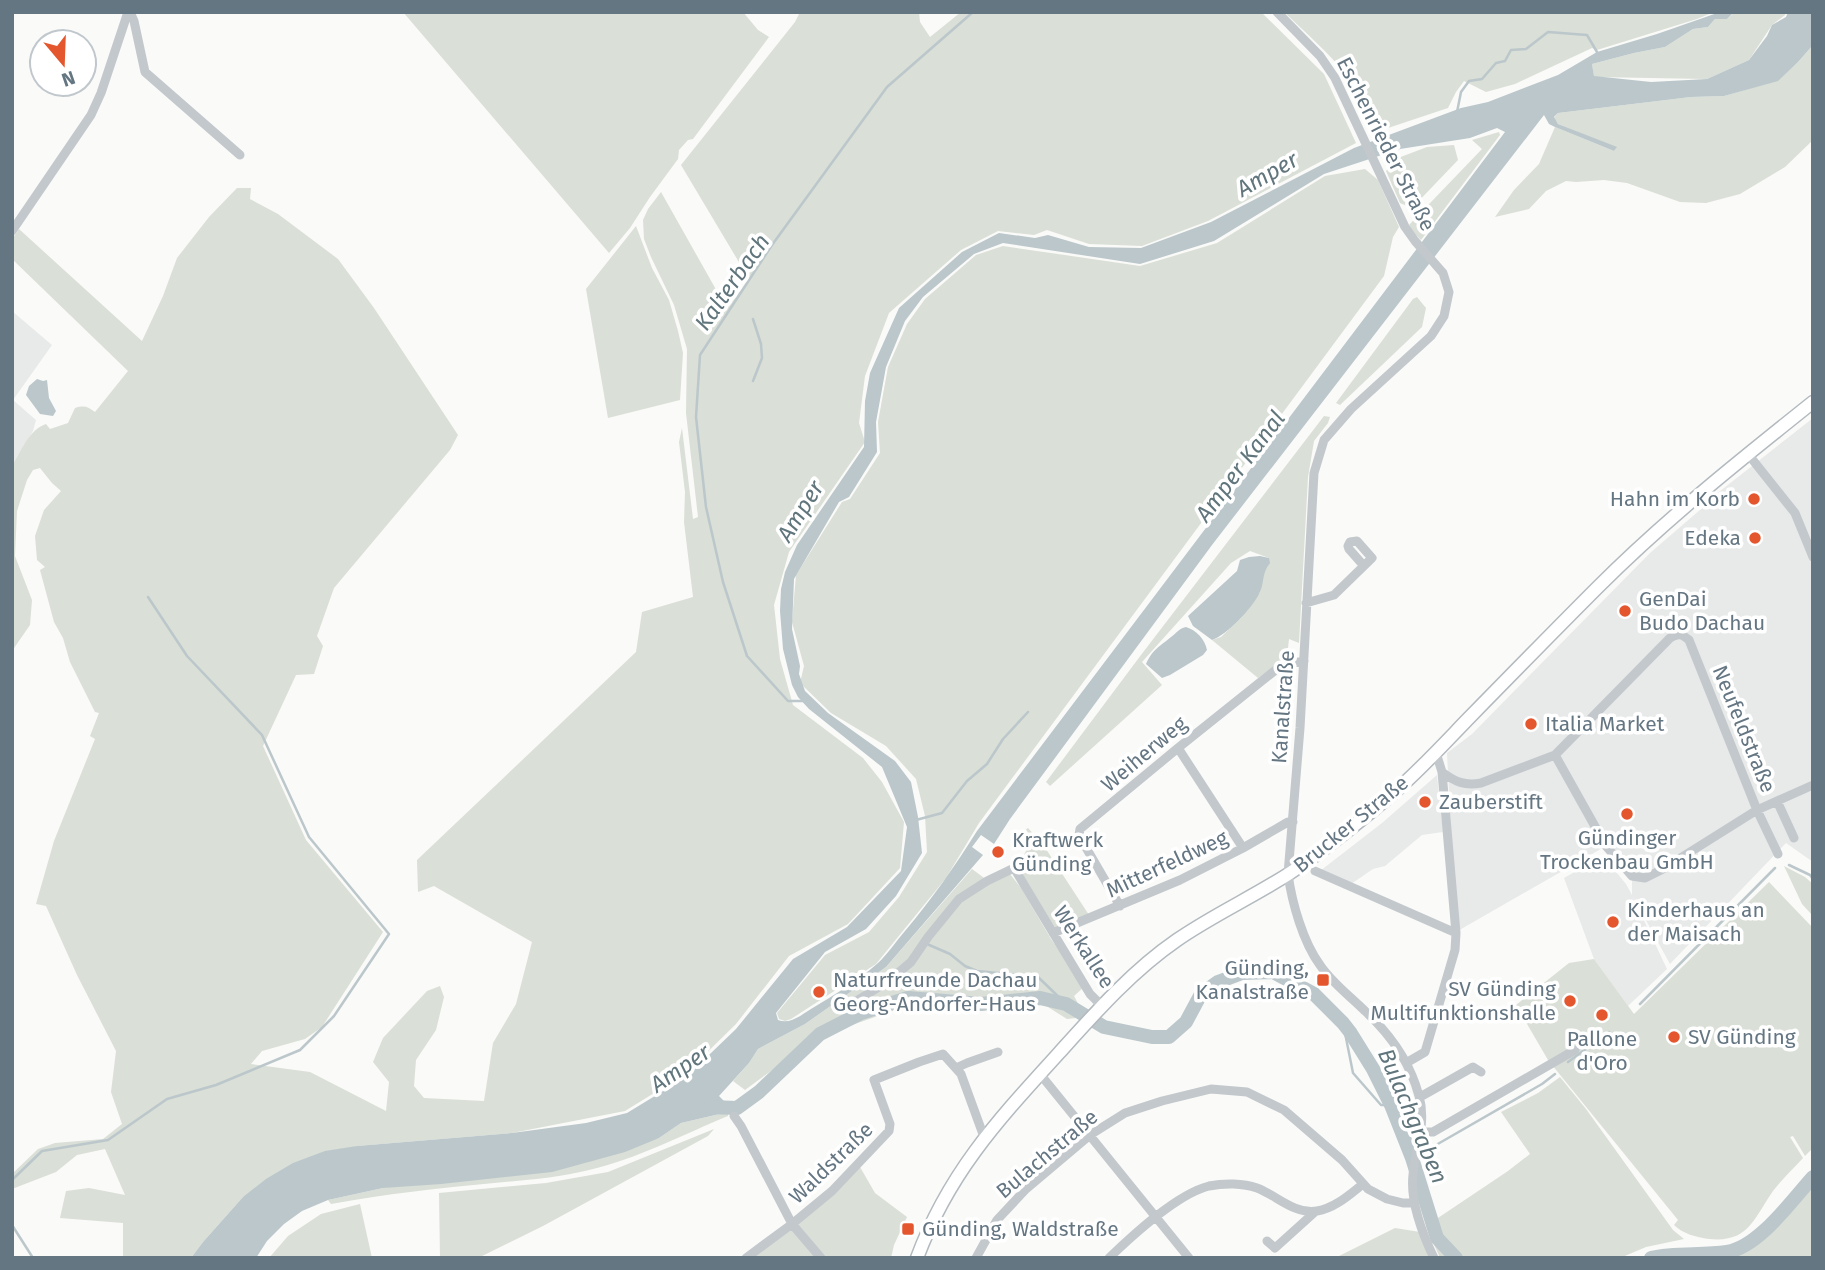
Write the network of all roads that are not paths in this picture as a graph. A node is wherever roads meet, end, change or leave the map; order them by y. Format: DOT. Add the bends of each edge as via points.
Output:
graph roads {
  1 [pos="129,12"];
  2 [pos="1277,12"];
  3 [pos="240,155"];
  4 [pos="12,231"];
  5 [pos="1813,402"];
  6 [pos="1748,454"];
  7 [pos="1310,542"];
  8 [pos="1813,557"];
  9 [pos="1364,566"];
  10 [pos="1306,603"];
  11 [pos="1304,661"];
  12 [pos="1178,748"];
  13 [pos="1434,754"];
  14 [pos="1556,755"];
  15 [pos="1442,772"];
  16 [pos="1813,785"];
  17 [pos="1777,801"];
  18 [pos="1757,810"];
  19 [pos="1293,822"];
  20 [pos="1794,838"];
  21 [pos="1243,848"];
  22 [pos="1778,854"];
  23 [pos="1315,871"];
  24 [pos="1288,874"];
  25 [pos="1120,906"];
  26 [pos="1053,933"];
  27 [pos="1456,933"];
  28 [pos="858,1000"];
  29 [pos="1094,1014"];
  30 [pos="1575,1050"];
  31 [pos="998,1052"];
  32 [pos="1406,1063"];
  33 [pos="956,1068"];
  34 [pos="1481,1072"];
  35 [pos="1040,1074"];
  36 [pos="1420,1097"];
  37 [pos="733,1116"];
  38 [pos="1421,1132"];
  39 [pos="1090,1135"];
  40 [pos="984,1137"];
  41 [pos="1363,1184"];
  42 [pos="1414,1203"];
  43 [pos="1315,1211"];
  44 [pos="1157,1217"];
  45 [pos="792,1224"];
  46 [pos="1267,1241"];
  47 [pos="746,1258"];
  48 [pos="821,1258"];
  49 [pos="917,1258"];
  50 [pos="975,1258"];
  51 [pos="1109,1258"];
  52 [pos="1189,1258"];
  53 [pos="1434,1258"];
  1 -- 3 [label="street" via="145,72"];
  1 -- 4 [label="street" via="91,115"];
  2 -- 7 [label="street, Eschenrieder Straße" via="1335,78 1405,227 1443,273 1449,292 1444,316 1431,336 1324,440 1314,473"];
  5 -- 6 [label="main road, Brucker Straße"];
  6 -- 8 [label="street" via="1795,513"];
  6 -- 13 [label="main road, Brucker Straße" via="1634,553"];
  7 -- 10 [label="street, Kanalstraße"];
  9 -- 10 [label="street" via="1334,595"];
  10 -- 11 [label="street, Kanalstraße"];
  11 -- 12 [label="street, Weiherweg" via="1283,664"];
  11 -- 19 [label="street, Kanalstraße"];
  12 -- 21 [label="street"];
  12 -- 25 [label="street, Weiherweg" via="1080,829 1081,839"];
  13 -- 15 [label="street"];
  13 -- 24 [label="main road, Brucker Straße" via="1378,806"];
  14 -- 15 [label="street, Neufeldstraße" via="1471,785"];
  14 -- 18 [label="street" via="1606,846 1632,876 1645,878 1663,869"];
  14 -- 18 [label="street, Neufeldstraße" via="1670,638 1682,634 1689,640"];
  15 -- 27 [label="street"];
  16 -- 17 [label="street"];
  17 -- 18 [label="street"];
  17 -- 20 [label="street"];
  18 -- 22 [label="street"];
  19 -- 21 [label="street, Mitterfeldweg"];
  19 -- 24 [label="street, Kanalstraße"];
  21 -- 25 [label="street, Mitterfeldweg"];
  23 -- 27 [label="street"];
  24 -- 29 [label="main road, Brucker Straße" via="1177,939"];
  24 -- 32 [label="street, Kanalstraße" via="1297,913 1319,964 1392,1039"];
  25 -- 26 [label="street, Mitterfeldweg"];
  26 -- 28 [label="street, Werkallee" via="1014,868 959,899 911,962"];
  26 -- 29 [label="street, Werkallee" via="1090,994"];
  27 -- 32 [label="street" via="1425,1052"];
  29 -- 35 [label="main road, Brucker Straße"];
  30 -- 38 [label="street" via="1433,1132"];
  31 -- 33 [label="street"];
  32 -- 36 [label="street, Kanalstraße"];
  33 -- 40 [label="street"];
  33 -- 45 [label="street, Waldstraße" via="947,1056 938,1054 874,1080 889,1131 832,1191"];
  34 -- 36 [label="street" via="1473,1067"];
  35 -- 39 [label="street"];
  35 -- 40 [label="main road, Brucker Straße"];
  36 -- 38 [label="street"];
  37 -- 45 [label="street, Waldstraße"];
  38 -- 42 [label="street" via="1413,1175"];
  39 -- 41 [label="street, Bulachstraße" via="1125,1114 1162,1101 1211,1089 1242,1091 1284,1111"];
  39 -- 44 [label="street"];
  39 -- 50 [label="street, Bulachstraße" via="997,1220"];
  40 -- 49 [label="main road, Brucker Straße" via="929,1225"];
  41 -- 42 [label="street, Bulachstraße" via="1387,1199"];
  41 -- 43 [label="street" via="1340,1202"];
  42 -- 53 [label="street"];
  43 -- 44 [label="street" via="1296,1208 1255,1187 1234,1184 1209,1186"];
  43 -- 46 [label="street" via="1275,1248"];
  44 -- 51 [label="street"];
  44 -- 52 [label="street"];
  45 -- 47 [label="street, Waldstraße"];
  45 -- 48 [label="street, Waldstraße"];
}
